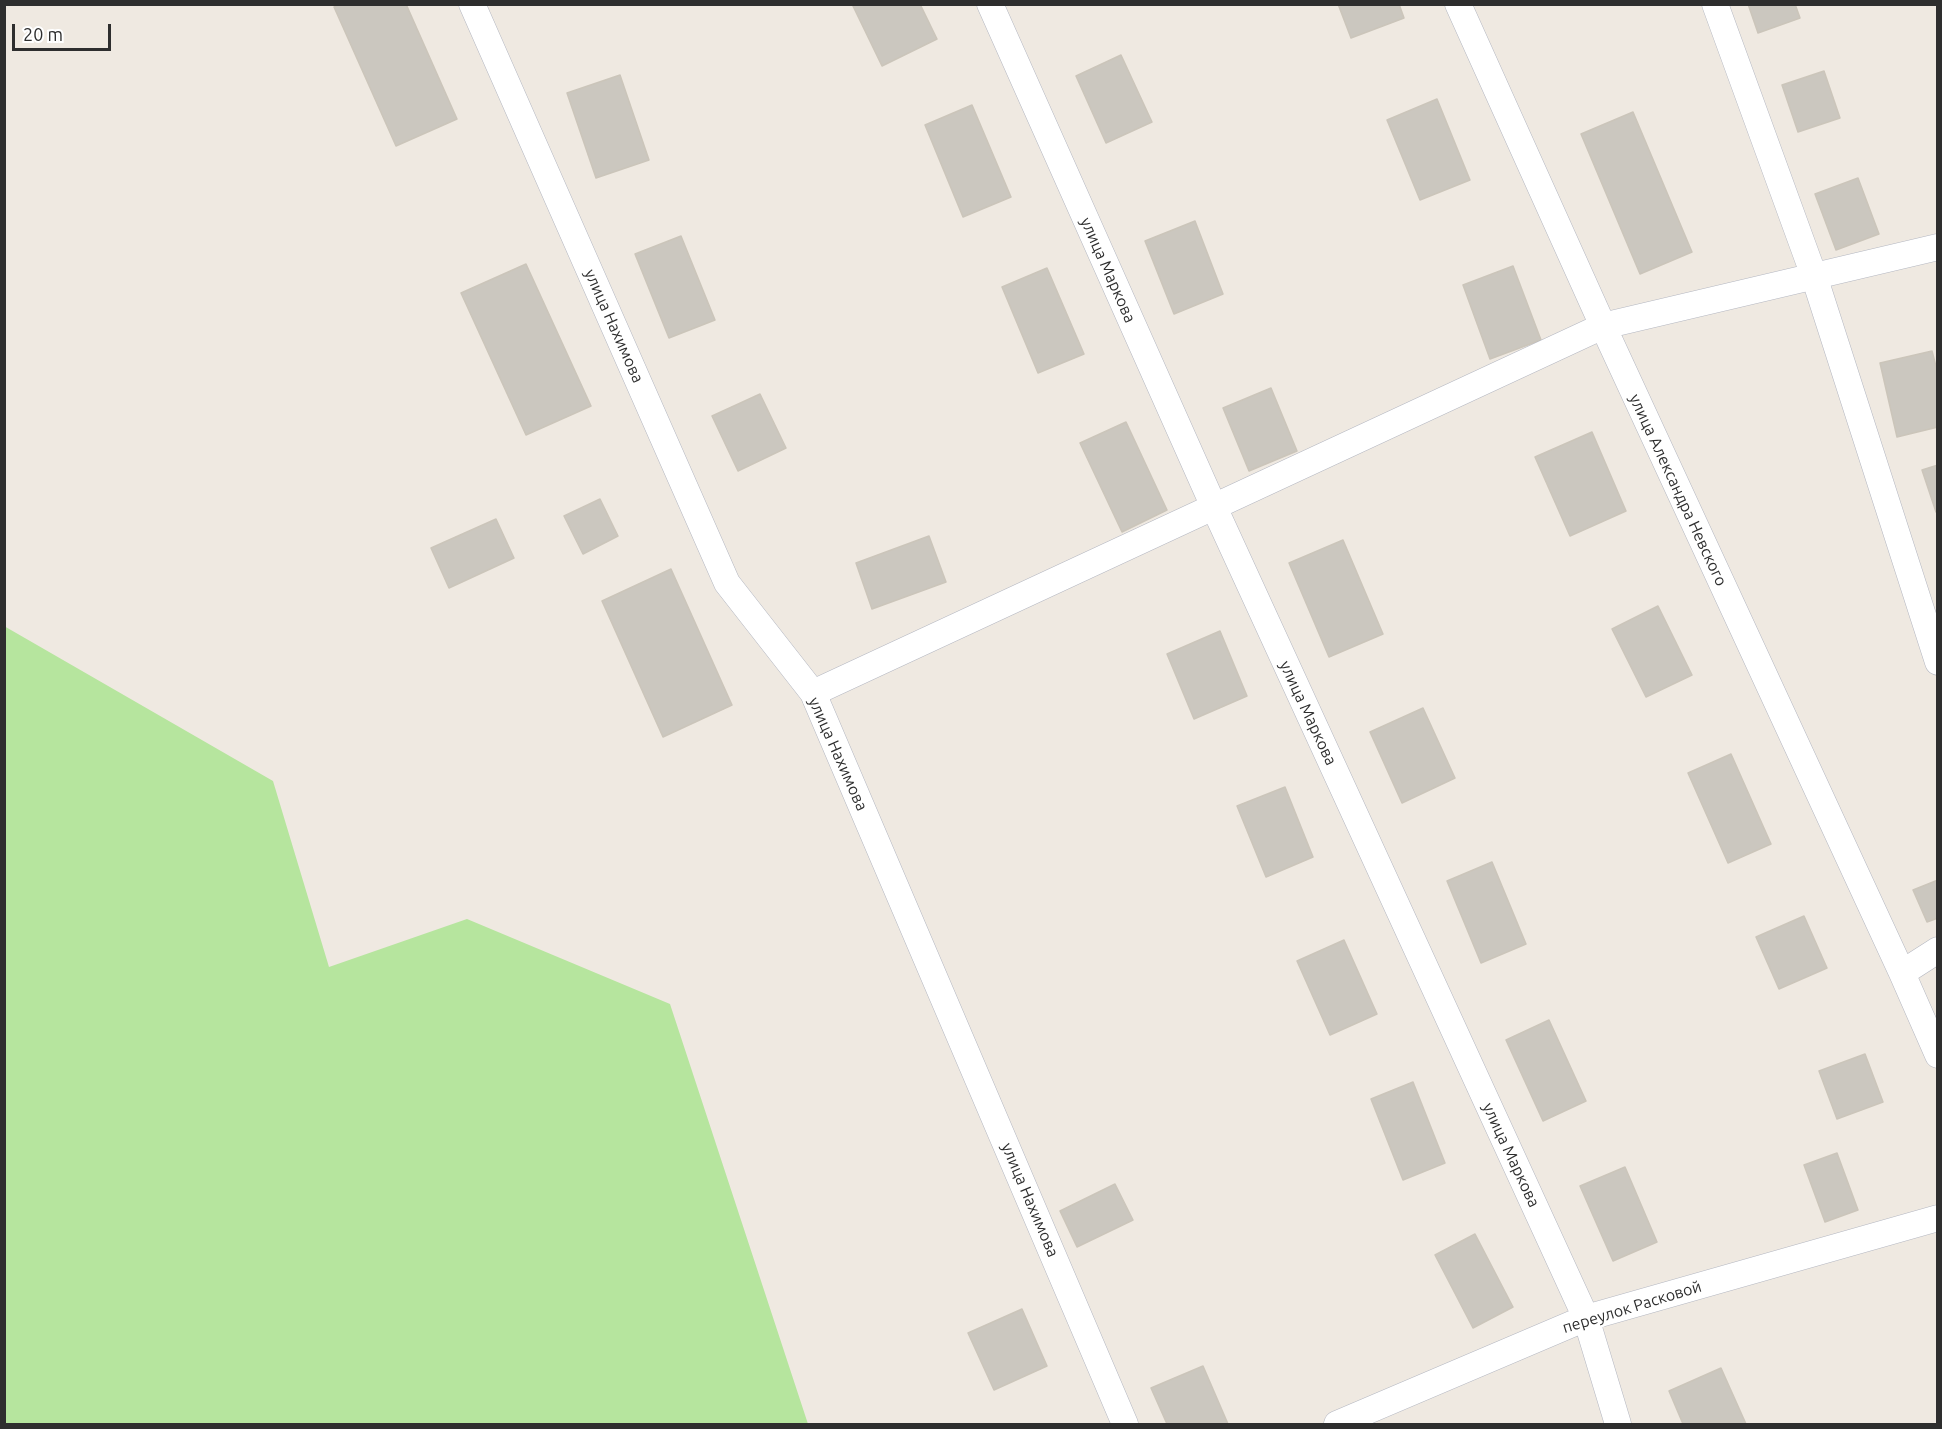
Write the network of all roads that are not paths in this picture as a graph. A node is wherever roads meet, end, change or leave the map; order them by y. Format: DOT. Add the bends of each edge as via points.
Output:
graph roads {
  1 [pos="472,4"];
  2 [pos="990,4"];
  3 [pos="1458,4"];
  4 [pos="1714,4"];
  5 [pos="1938,247"];
  6 [pos="1814,276"];
  7 [pos="1603,326"];
  8 [pos="1214,507"];
  9 [pos="1938,662"];
  10 [pos="813,693"];
  11 [pos="1938,950"];
  12 [pos="1902,973"];
  13 [pos="1938,1055"];
  14 [pos="1938,1218"];
  15 [pos="1586,1318"];
  16 [pos="1125,1425"];
  17 [pos="1337,1425"];
  18 [pos="1618,1425"];
  1 -- 10 [label="street, улица Нахимова" via="727,583"];
  2 -- 8 [label="street, улица Маркова"];
  3 -- 7 [label="street, улица Александра Невского"];
  4 -- 6 [label="street"];
  5 -- 6 [label="street"];
  6 -- 7 [label="street"];
  6 -- 9 [label="street"];
  7 -- 8 [label="street"];
  7 -- 12 [label="street, улица Александра Невского"];
  8 -- 10 [label="street"];
  8 -- 15 [label="street, улица Маркова"];
  10 -- 16 [label="street, улица Нахимова"];
  11 -- 12 [label="street"];
  12 -- 13 [label="street, улица Александра Невского"];
  14 -- 15 [label="street, переулок Расковой"];
  15 -- 17 [label="street, переулок Расковой"];
  15 -- 18 [label="street, улица Маркова"];
}
